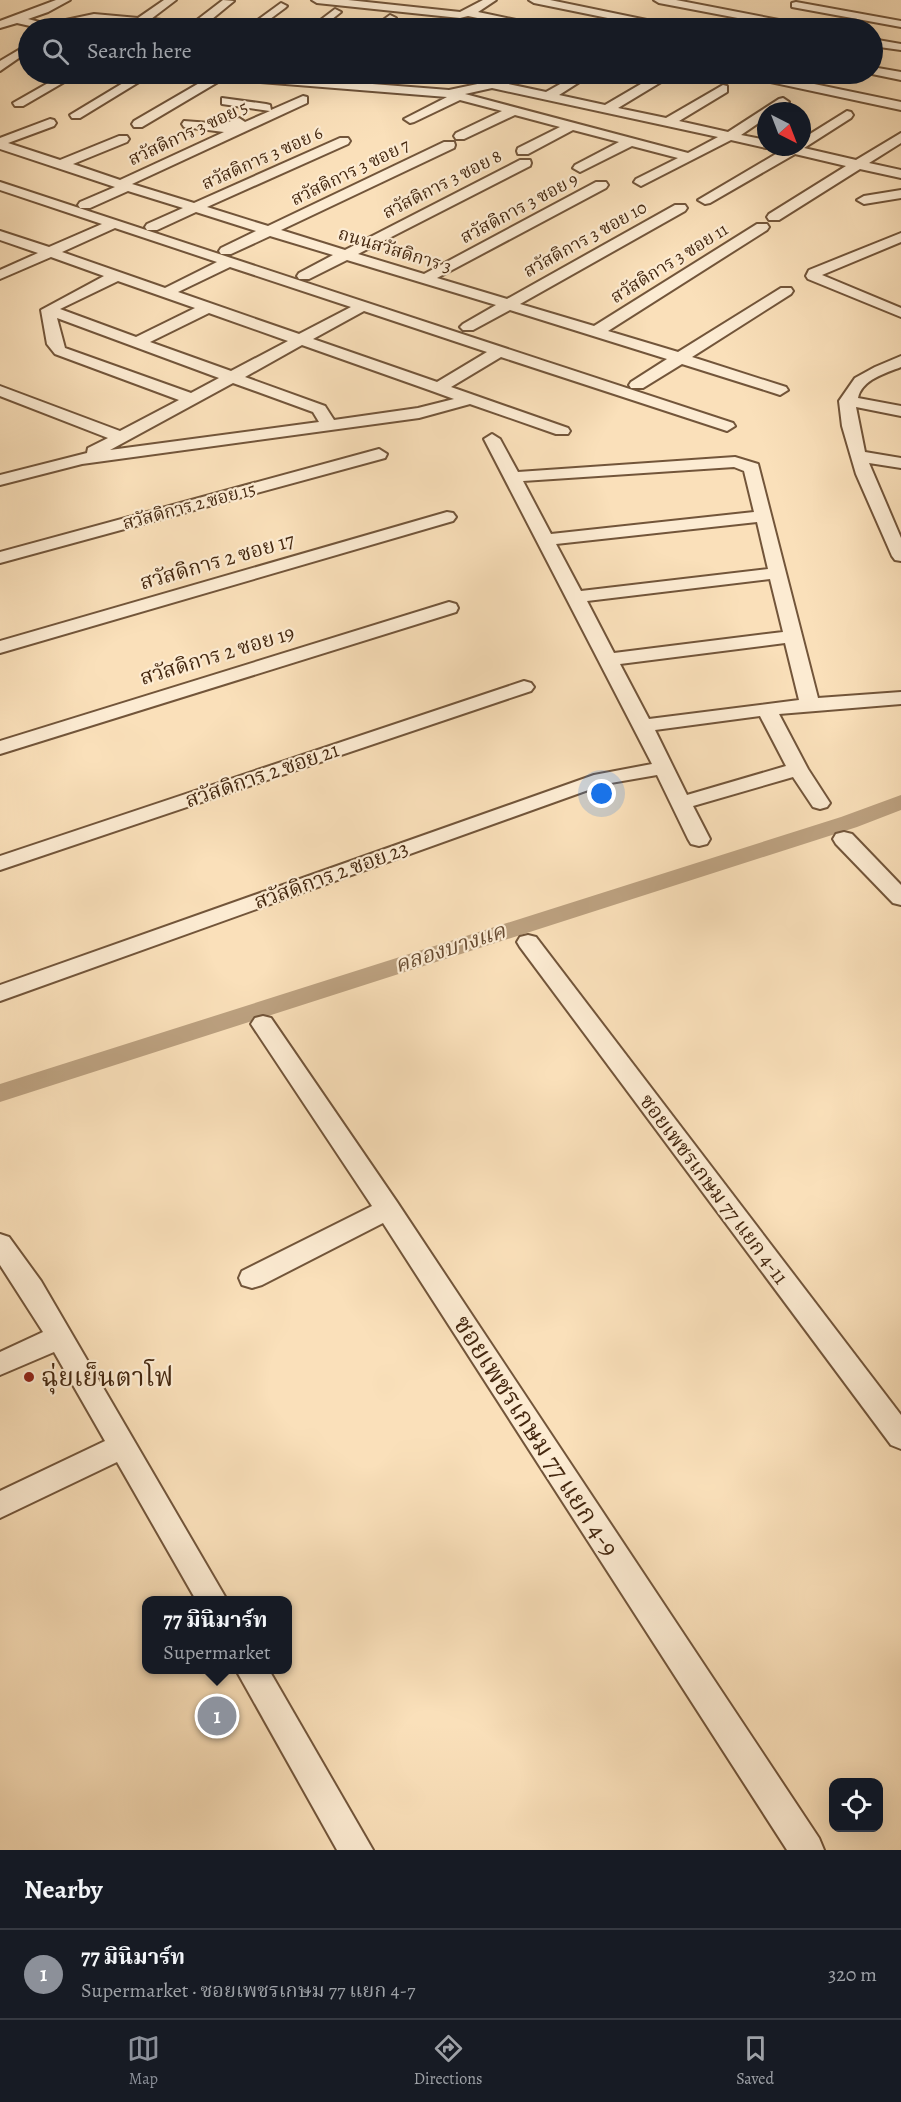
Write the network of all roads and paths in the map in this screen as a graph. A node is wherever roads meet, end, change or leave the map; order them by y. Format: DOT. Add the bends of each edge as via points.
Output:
graph roads {
  1 [pos="52,0"];
  2 [pos="65,0"];
  3 [pos="171,0"];
  4 [pos="317,0"];
  5 [pos="431,0"];
  6 [pos="491,0"];
  7 [pos="659,0"];
  8 [pos="229,1"];
  9 [pos="539,1"];
  10 [pos="350,2"];
  11 [pos="796,5"];
  12 [pos="280,6"];
  13 [pos="409,10"];
  14 [pos="32,12"];
  15 [pos="335,12"];
  16 [pos="468,13"];
  17 [pos="76,18"];
  18 [pos="116,18"];
  19 [pos="145,18"];
  20 [pos="207,18"];
  21 [pos="265,18"];
  22 [pos="328,18"];
  23 [pos="490,18"];
  24 [pos="513,18"];
  25 [pos="622,18"];
  26 [pos="753,18"];
  27 [pos="868,18"];
  28 [pos="15,19"];
  29 [pos="18,20"];
  30 [pos="883,21"];
  31 [pos="901,24"];
  32 [pos="0,25"];
  33 [pos="883,44"];
  34 [pos="901,47"];
  35 [pos="18,55"];
  36 [pos="0,67"];
  37 [pos="883,72"];
  38 [pos="901,76"];
  39 [pos="54,84"];
  40 [pos="130,84"];
  41 [pos="206,84"];
  42 [pos="313,84"];
  43 [pos="482,84"];
  44 [pos="510,84"];
  45 [pos="569,84"];
  46 [pos="649,84"];
  47 [pos="809,84"];
  48 [pos="723,89"];
  49 [pos="386,90"];
  50 [pos="455,95"];
  51 [pos="548,96"];
  52 [pos="367,99"];
  53 [pos="303,100"];
  54 [pos="226,101"];
  55 [pos="19,103"];
  56 [pos="901,106"];
  57 [pos="266,108"];
  58 [pos="608,109"];
  59 [pos="515,110"];
  60 [pos="76,115"];
  61 [pos="847,115"];
  62 [pos="410,119"];
  63 [pos="757,119"];
  64 [pos="669,122"];
  65 [pos="50,123"];
  66 [pos="138,124"];
  67 [pos="188,124"];
  68 [pos="573,125"];
  69 [pos="460,136"];
  70 [pos="730,136"];
  71 [pos="901,137"];
  72 [pos="123,139"];
  73 [pos="811,139"];
  74 [pos="344,141"];
  75 [pos="631,141"];
  76 [pos="757,142"];
  77 [pos="0,144"];
  78 [pos="449,145"];
  79 [pos="811,151"];
  80 [pos="782,156"];
  81 [pos="690,157"];
  82 [pos="60,165"];
  83 [pos="860,165"];
  84 [pos="580,168"];
  85 [pos="901,174"];
  86 [pos="641,182"];
  87 [pos="124,185"];
  88 [pos="601,185"];
  89 [pos="0,186"];
  90 [pos="901,194"];
  91 [pos="705,200"];
  92 [pos="864,200"];
  93 [pos="86,205"];
  94 [pos="194,208"];
  95 [pos="680,208"];
  96 [pos="113,224"];
  97 [pos="152,227"];
  98 [pos="268,231"];
  99 [pos="0,236"];
  100 [pos="901,237"];
  101 [pos="49,253"];
  102 [pos="343,254"];
  103 [pos="228,257"];
  104 [pos="0,274"];
  105 [pos="116,276"];
  106 [pos="304,276"];
  107 [pos="423,280"];
  108 [pos="786,291"];
  109 [pos="165,293"];
  110 [pos="901,296"];
  111 [pos="509,304"];
  112 [pos="881,305"];
  113 [pos="363,306"];
  114 [pos="207,308"];
  115 [pos="48,310"];
  116 [pos="901,313"];
  117 [pos="468,327"];
  118 [pos="597,331"];
  119 [pos="301,340"];
  120 [pos="136,343"];
  121 [pos="500,351"];
  122 [pos="683,358"];
  123 [pos="901,361"];
  124 [pos="233,377"];
  125 [pos="637,385"];
  126 [pos="438,388"];
  127 [pos="780,390"];
  128 [pos="0,391"];
  129 [pos="192,399"];
  130 [pos="471,399"];
  131 [pos="847,401"];
  132 [pos="901,411"];
  133 [pos="329,425"];
  134 [pos="727,426"];
  135 [pos="562,431"];
  136 [pos="122,437"];
  137 [pos="492,439"];
  138 [pos="379,454"];
  139 [pos="859,456"];
  140 [pos="82,459"];
  141 [pos="901,463"];
  142 [pos="512,477"];
  143 [pos="0,480"];
  144 [pos="879,514"];
  145 [pos="763,516"];
  146 [pos="447,517"];
  147 [pos="901,518"];
  148 [pos="545,540"];
  149 [pos="901,556"];
  150 [pos="0,558"];
  151 [pos="777,573"];
  152 [pos="575,597"];
  153 [pos="448,608"];
  154 [pos="793,636"];
  155 [pos="0,647"];
  156 [pos="608,660"];
  157 [pos="524,687"];
  158 [pos="901,698"];
  159 [pos="810,704"];
  160 [pos="767,710"];
  161 [pos="643,726"];
  162 [pos="0,748"];
  163 [pos="664,768"];
  164 [pos="798,769"];
  165 [pos="681,803"];
  166 [pos="820,803"];
  167 [pos="699,839"];
  168 [pos="844,840"];
  169 [pos="0,863"];
  170 [pos="901,898"];
  171 [pos="528,942"];
  172 [pos="0,993"];
  173 [pos="263,1024"];
  174 [pos="388,1209"];
  175 [pos="0,1244"];
  176 [pos="252,1278"];
  177 [pos="59,1337"];
  178 [pos="0,1364"];
  179 [pos="901,1437"];
  180 [pos="122,1446"];
  181 [pos="0,1504"];
  182 [pos="210,1596"];
  183 [pos="254,1674"];
  184 [pos="356,1850"];
  185 [pos="807,1850"];
  1 -- 14 [label="street"];
  2 -- 14 [label="street"];
  3 -- 19 [label="street"];
  4 -- 10 [label="street"];
  5 -- 13 [label="street"];
  6 -- 16 [label="street"];
  7 -- 26 [label="street"];
  8 -- 20 [label="street"];
  9 -- 24 [label="street"];
  9 -- 25 [label="street"];
  10 -- 13 [label="street"];
  11 -- 27 [label="street"];
  12 -- 21 [label="street"];
  13 -- 16 [label="street"];
  14 -- 28 [label="street"];
  15 -- 22 [label="street"];
  16 -- 23 [label="street"];
  17 -- 18 [label="street" via="97,11"];
  28 -- 29 [label="street"];
  28 -- 32 [label="street"];
  30 -- 31 [label="street"];
  33 -- 34 [label="street"];
  35 -- 36 [label="street"];
  37 -- 38 [label="street"];
  39 -- 55 [label="street"];
  40 -- 60 [label="street"];
  41 -- 66 [label="street"];
  42 -- 49 [label="street"];
  42 -- 57 [label="street"];
  43 -- 50 [label="street"];
  44 -- 51 [label="street"];
  45 -- 51 [label="street"];
  46 -- 58 [label="street"];
  47 -- 56 [label="street"];
  48 -- 64 [label="street"];
  49 -- 50 [label="street"];
  49 -- 52 [label="street"];
  50 -- 59 [label="street"];
  50 -- 62 [label="street"];
  51 -- 58 [label="street"];
  53 -- 87 [label="street, สวัสดิการ 3 ซอย 5"];
  54 -- 57 [label="street"];
  57 -- 67 [label="street" via="224,128"];
  58 -- 64 [label="street"];
  59 -- 68 [label="street"];
  59 -- 69 [label="street"];
  61 -- 73 [label="street"];
  63 -- 70 [label="street"];
  64 -- 70 [label="street"];
  65 -- 77 [label="street"];
  68 -- 75 [label="street"];
  68 -- 102 [label="street, สวัสดิการ 3 ซอย 8" via="524,157"];
  70 -- 76 [label="street"];
  70 -- 81 [label="street"];
  71 -- 83 [label="street, สวัสดิการ 3 ซอย 11"];
  72 -- 82 [label="street"];
  74 -- 94 [label="street, สวัสดิการ 3 ซอย 6"];
  75 -- 81 [label="street"];
  75 -- 84 [label="street"];
  77 -- 82 [label="street, ถนนสวัสดิการ 3"];
  78 -- 98 [label="street, สวัสดิการ 3 ซอย 7"];
  79 -- 83 [label="street"];
  80 -- 91 [label="street"];
  81 -- 86 [label="street"];
  82 -- 87 [label="street, ถนนสวัสดิการ 3"];
  83 -- 85 [label="street"];
  83 -- 118 [label="street, สวัสดิการ 3 ซอย 11"];
  87 -- 93 [label="street, สวัสดิการ 3 ซอย 5"];
  87 -- 94 [label="street, ถนนสวัสดิการ 3"];
  88 -- 107 [label="street, สวัสดิการ 3 ซอย 9"];
  89 -- 96 [label="street"];
  90 -- 92 [label="street"];
  94 -- 97 [label="street, สวัสดิการ 3 ซอย 6"];
  94 -- 98 [label="street, ถนนสวัสดิการ 3"];
  95 -- 111 [label="street, สวัสดิการ 3 ซอย 10"];
  96 -- 101 [label="street"];
  96 -- 103 [label="street"];
  98 -- 102 [label="street, ถนนสวัสดิการ 3"];
  98 -- 103 [label="street, สวัสดิการ 3 ซอย 7"];
  99 -- 101 [label="street"];
  100 -- 112 [label="street" via="813,276"];
  101 -- 104 [label="street"];
  101 -- 105 [label="street"];
  102 -- 106 [label="street, สวัสดิการ 3 ซอย 8"];
  102 -- 107 [label="street, ถนนสวัสดิการ 3"];
  103 -- 109 [label="street, สวัสดิการ 3 ซอย 7"];
  103 -- 113 [label="street"];
  105 -- 109 [label="street"];
  105 -- 115 [label="street"];
  107 -- 111 [label="street, ถนนสวัสดิการ 3"];
  108 -- 122 [label="street"];
  109 -- 114 [label="street"];
  110 -- 112 [label="street"];
  111 -- 117 [label="street, สวัสดิการ 3 ซอย 10"];
  111 -- 118 [label="street, ถนนสวัสดิการ 3"];
  112 -- 116 [label="street"];
  113 -- 119 [label="street"];
  113 -- 121 [label="street"];
  114 -- 119 [label="street"];
  114 -- 120 [label="street"];
  115 -- 120 [label="street"];
  115 -- 129 [label="street" via="60,351"];
  118 -- 122 [label="street, ถนนสวัสดิการ 3"];
  119 -- 124 [label="street"];
  119 -- 126 [label="street"];
  120 -- 124 [label="street"];
  121 -- 126 [label="street"];
  121 -- 134 [label="street"];
  122 -- 125 [label="street"];
  122 -- 127 [label="street, ถนนสวัสดิการ 3"];
  123 -- 131 [label="street" via="856,385"];
  124 -- 129 [label="street"];
  124 -- 133 [label="street" via="319,408"];
  126 -- 130 [label="street"];
  128 -- 136 [label="street"];
  129 -- 136 [label="street"];
  130 -- 133 [label="street" via="419,413"];
  130 -- 135 [label="street"];
  131 -- 132 [label="street"];
  131 -- 139 [label="street" via="846,415"];
  133 -- 140 [label="street"];
  136 -- 140 [label="street"];
  137 -- 142 [label="street"];
  138 -- 150 [label="street, สวัสดิการ 2 ซอย 15"];
  139 -- 141 [label="street"];
  139 -- 144 [label="street"];
  140 -- 143 [label="street"];
  142 -- 145 [label="street" via="735,462 752,468"];
  142 -- 148 [label="street"];
  144 -- 147 [label="street"];
  144 -- 149 [label="street"];
  145 -- 148 [label="street"];
  145 -- 151 [label="street"];
  146 -- 155 [label="street, สวัสดิการ 2 ซอย 17"];
  148 -- 152 [label="street"];
  151 -- 152 [label="street"];
  151 -- 154 [label="street"];
  152 -- 156 [label="street"];
  153 -- 162 [label="street, สวัสดิการ 2 ซอย 19"];
  154 -- 156 [label="street"];
  154 -- 159 [label="street"];
  156 -- 161 [label="street"];
  157 -- 169 [label="street, สวัสดิการ 2 ซอย 21"];
  158 -- 159 [label="street"];
  159 -- 160 [label="street"];
  160 -- 161 [label="street"];
  160 -- 164 [label="street"];
  161 -- 163 [label="street"];
  163 -- 165 [label="street"];
  163 -- 172 [label="street, สวัสดิการ 2 ซอย 23" via="601,779"];
  164 -- 165 [label="street"];
  164 -- 166 [label="street"];
  165 -- 167 [label="street"];
  168 -- 170 [label="street"];
  171 -- 179 [label="street, ซอยเพชรเกษม 77 แยก 4-11"];
  173 -- 174 [label="street, ซอยเพชรเกษม 77 แยก 4-9"];
  174 -- 176 [label="street"];
  174 -- 185 [label="street, ซอยเพชรเกษม 77 แยก 4-9"];
  175 -- 177 [label="street"];
  177 -- 178 [label="street"];
  177 -- 180 [label="street"];
  180 -- 181 [label="street"];
  180 -- 182 [label="street"];
  183 -- 184 [label="street"];
}
